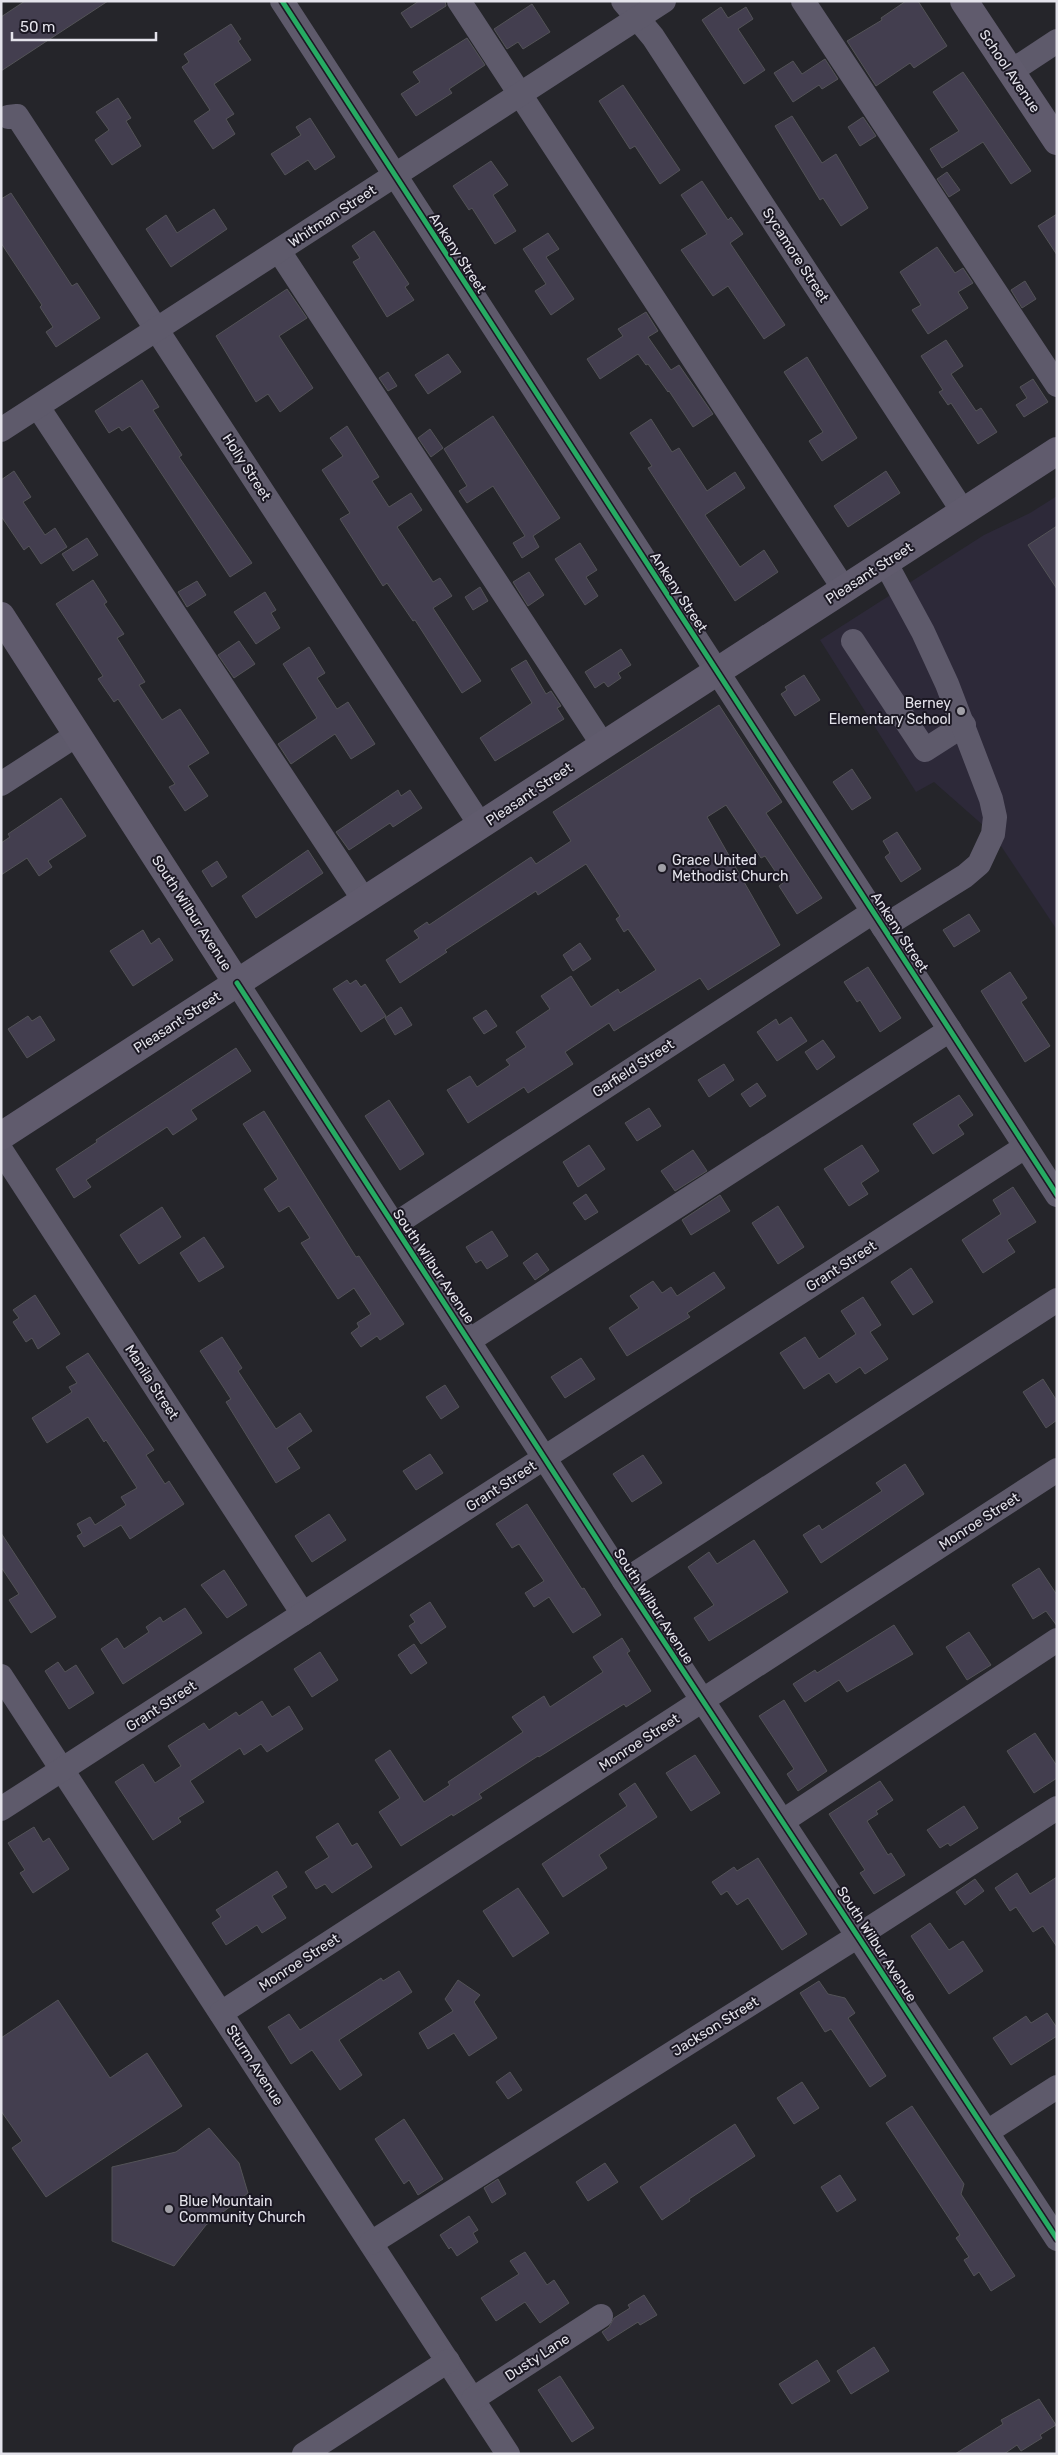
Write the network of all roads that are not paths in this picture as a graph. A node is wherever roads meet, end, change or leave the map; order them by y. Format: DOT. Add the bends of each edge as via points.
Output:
graph roads {
  1 [pos="282,1"];
  2 [pos="459,1"];
  3 [pos="664,1"];
  4 [pos="803,1"];
  5 [pos="964,1"];
  6 [pos="631,10"];
  7 [pos="1057,41"];
  8 [pos="1010,72"];
  9 [pos="521,94"];
  10 [pos="8,117"];
  11 [pos="1057,140"];
  12 [pos="394,176"];
  13 [pos="279,251"];
  14 [pos="156,330"];
  15 [pos="1057,385"];
  16 [pos="38,407"];
  17 [pos="1,430"];
  18 [pos="1057,451"];
  19 [pos="964,513"];
  20 [pos="885,562"];
  21 [pos="844,589"];
  22 [pos="1,616"];
  23 [pos="852,641"];
  24 [pos="718,672"];
  25 [pos="964,725"];
  26 [pos="78,734"];
  27 [pos="602,745"];
  28 [pos="1,784"];
  29 [pos="481,826"];
  30 [pos="364,900"];
  31 [pos="878,919"];
  32 [pos="237,982"];
  33 [pos="950,1030"];
  34 [pos="1,1136"];
  35 [pos="1025,1147"];
  36 [pos="1,1150"];
  37 [pos="1057,1195"];
  38 [pos="394,1225"];
  39 [pos="1057,1300"];
  40 [pos="470,1340"];
  41 [pos="545,1458"];
  42 [pos="1057,1470"];
  43 [pos="624,1581"];
  44 [pos="303,1614"];
  45 [pos="1057,1640"];
  46 [pos="1,1676"];
  47 [pos="702,1700"];
  48 [pos="62,1770"];
  49 [pos="1057,1808"];
  50 [pos="1,1809"];
  51 [pos="783,1821"];
  52 [pos="858,1936"];
  53 [pos="221,2013"];
  54 [pos="1057,2087"];
  55 [pos="988,2132"];
  56 [pos="1057,2239"];
  57 [pos="371,2243"];
  58 [pos="601,2316"];
  59 [pos="448,2361"];
  60 [pos="473,2399"];
  61 [pos="304,2454"];
  62 [pos="508,2454"];
  1 -- 12 [label="street, Ankeny Street"];
  2 -- 9 [label="street"];
  3 -- 6 [label="street, Whitman Street"];
  4 -- 15 [label="street"];
  5 -- 8 [label="main road, School Avenue"];
  6 -- 9 [label="street, Whitman Street"];
  6 -- 19 [label="street, Sycamore Street" via="653,36"];
  7 -- 8 [label="street"];
  8 -- 11 [label="main road, School Avenue"];
  9 -- 12 [label="street, Whitman Street"];
  9 -- 21 [label="street"];
  10 -- 14 [label="street, Holly Street" via="17,116"];
  12 -- 13 [label="street, Whitman Street"];
  12 -- 24 [label="street, Ankeny Street"];
  13 -- 14 [label="street, Whitman Street"];
  13 -- 27 [label="street"];
  14 -- 16 [label="street, Whitman Street"];
  14 -- 29 [label="street, Holly Street"];
  16 -- 17 [label="street, Whitman Street"];
  16 -- 30 [label="street"];
  18 -- 19 [label="main road, Pleasant Street"];
  19 -- 20 [label="main road, Pleasant Street"];
  20 -- 21 [label="main road, Pleasant Street"];
  20 -- 25 [label="street, Garfield Street" via="923,632"];
  21 -- 24 [label="main road, Pleasant Street"];
  22 -- 26 [label="main road, South Wilbur Avenue"];
  23 -- 25 [label="street" via="925,750"];
  24 -- 27 [label="main road, Pleasant Street"];
  24 -- 31 [label="street, Ankeny Street"];
  25 -- 31 [label="street, Garfield Street" via="990,799 995,818 993,834 979,864 965,876"];
  26 -- 28 [label="street"];
  26 -- 32 [label="main road, South Wilbur Avenue"];
  27 -- 29 [label="main road, Pleasant Street"];
  29 -- 30 [label="main road, Pleasant Street"];
  30 -- 32 [label="main road, Pleasant Street"];
  31 -- 33 [label="street, Ankeny Street"];
  31 -- 38 [label="street, Garfield Street"];
  32 -- 34 [label="main road, Pleasant Street"];
  32 -- 38 [label="street, South Wilbur Avenue"];
  33 -- 35 [label="street, Ankeny Street"];
  33 -- 40 [label="street"];
  35 -- 37 [label="street, Ankeny Street"];
  35 -- 41 [label="street, Grant Street"];
  36 -- 44 [label="street, Manila Street"];
  38 -- 40 [label="street, South Wilbur Avenue"];
  39 -- 43 [label="street"];
  40 -- 41 [label="street, South Wilbur Avenue"];
  41 -- 43 [label="street, South Wilbur Avenue"];
  41 -- 44 [label="street, Grant Street"];
  42 -- 47 [label="street, Monroe Street"];
  43 -- 47 [label="street, South Wilbur Avenue"];
  44 -- 48 [label="street, Grant Street"];
  45 -- 51 [label="street"];
  46 -- 48 [label="street, Sturm Avenue"];
  47 -- 51 [label="street, South Wilbur Avenue"];
  47 -- 53 [label="street, Monroe Street"];
  48 -- 50 [label="street, Grant Street"];
  48 -- 53 [label="street, Sturm Avenue"];
  49 -- 52 [label="street, Jackson Street"];
  51 -- 52 [label="street, South Wilbur Avenue"];
  52 -- 55 [label="street, South Wilbur Avenue"];
  52 -- 57 [label="street, Jackson Street"];
  53 -- 57 [label="street, Sturm Avenue"];
  54 -- 55 [label="street"];
  55 -- 56 [label="street, South Wilbur Avenue"];
  57 -- 59 [label="street, Sturm Avenue"];
  58 -- 60 [label="street, Dusty Lane"];
  59 -- 60 [label="street, Sturm Avenue"];
  59 -- 61 [label="street"];
  60 -- 62 [label="street, Sturm Avenue"];
}
